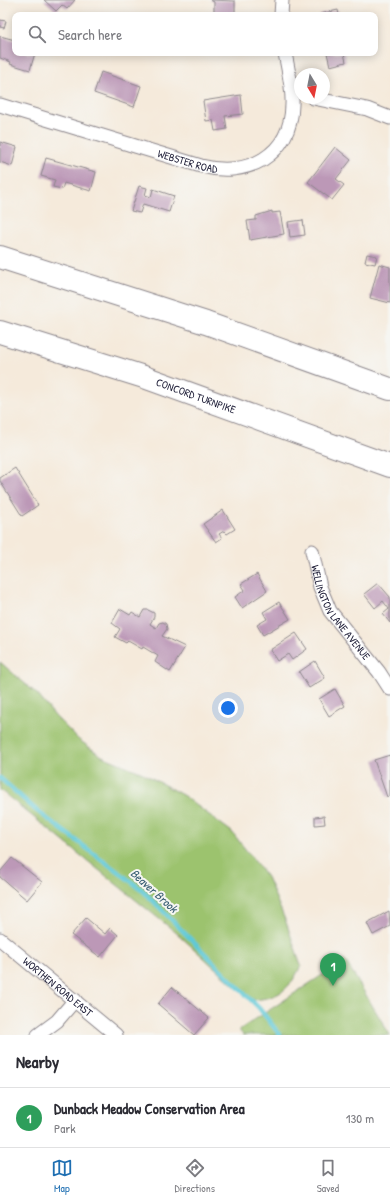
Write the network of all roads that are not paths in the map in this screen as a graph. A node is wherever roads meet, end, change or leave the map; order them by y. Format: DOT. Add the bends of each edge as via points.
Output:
graph roads {
  1 [pos="282,0"];
  2 [pos="281,12"];
  3 [pos="286,56"];
  4 [pos="294,87"];
  5 [pos="294,100"];
  6 [pos="330,101"];
  7 [pos="0,105"];
  8 [pos="390,118"];
  9 [pos="0,257"];
  10 [pos="0,332"];
  11 [pos="390,389"];
  12 [pos="390,466"];
  13 [pos="312,551"];
  14 [pos="390,689"];
  15 [pos="0,939"];
  16 [pos="75,1000"];
  17 [pos="38,1035"];
  18 [pos="116,1035"];
  1 -- 2 [label="street"];
  3 -- 4 [label="street, WEBSTER ROAD"];
  5 -- 7 [label="street, WEBSTER ROAD" via="289,124 274,151 255,164 226,170 201,166"];
  6 -- 8 [label="street" via="372,110"];
  9 -- 11 [label="highway" via="206,323"];
  10 -- 12 [label="highway, CONCORD TURNPIKE" via="144,377"];
  13 -- 14 [label="street, WELLINGTON LANE AVENUE" via="320,587 330,612"];
  15 -- 16 [label="street, WORTHEN ROAD EAST"];
  16 -- 17 [label="street" via="57,1021"];
  16 -- 18 [label="street, WORTHEN ROAD EAST"];
}
